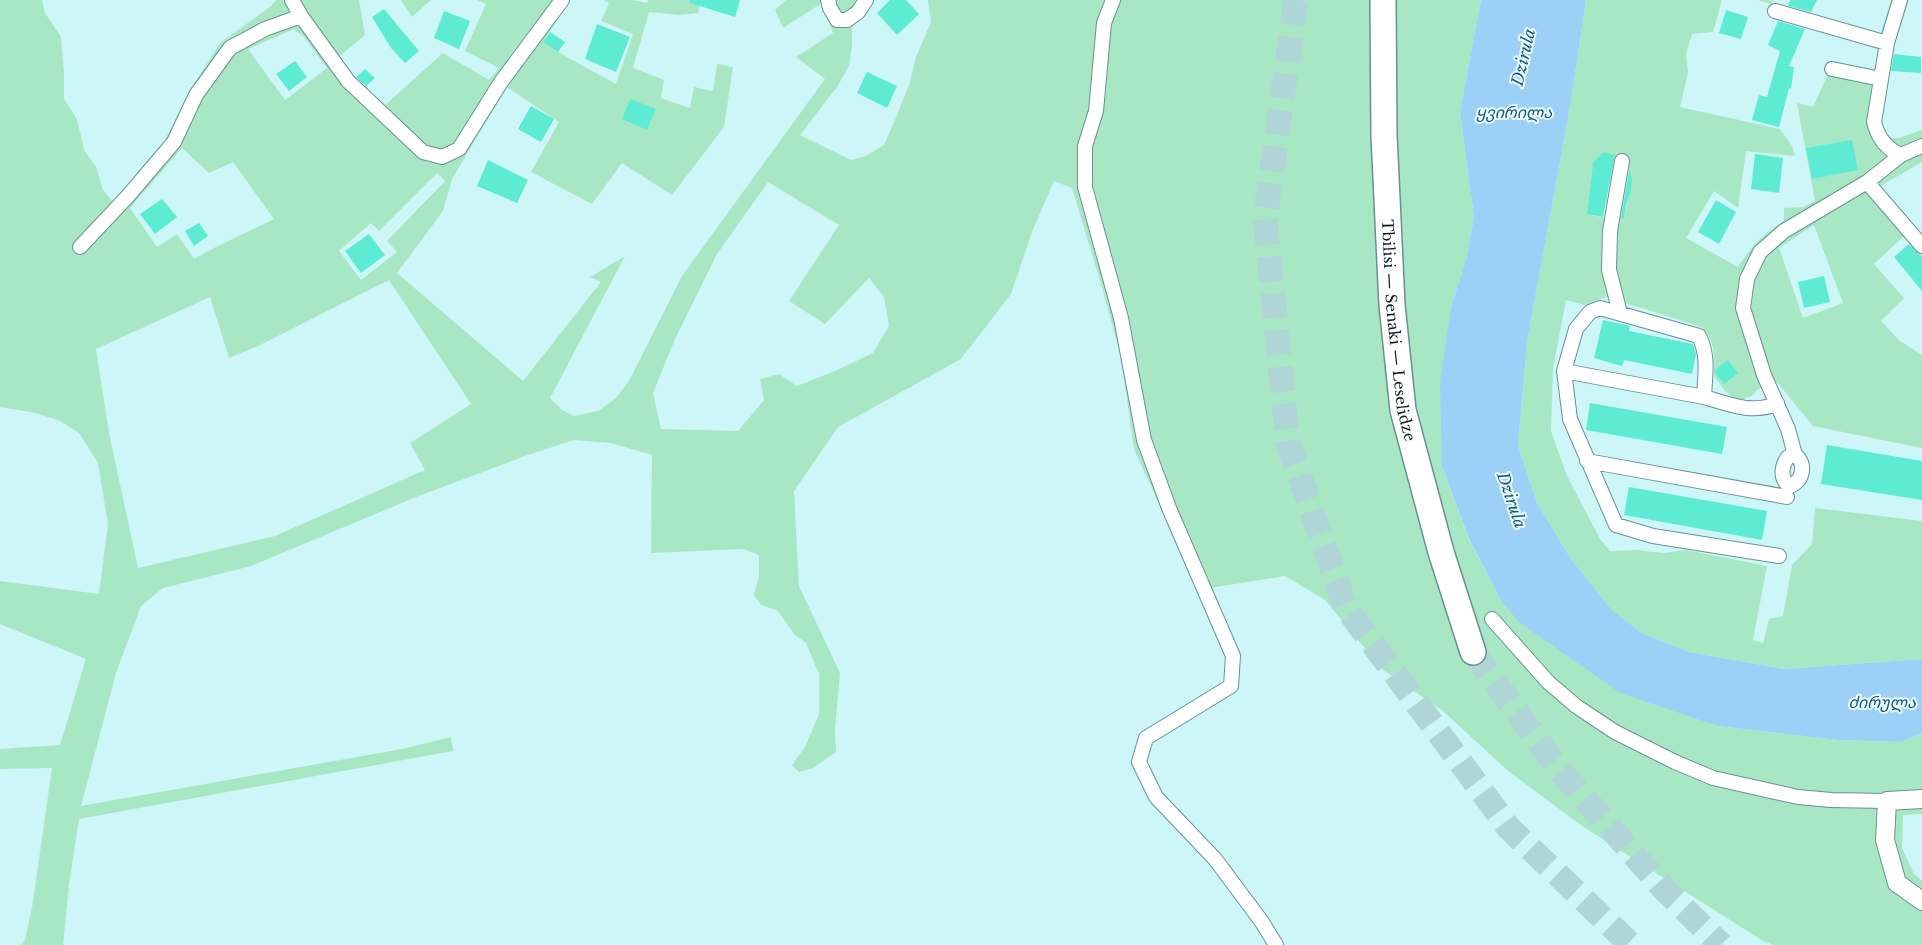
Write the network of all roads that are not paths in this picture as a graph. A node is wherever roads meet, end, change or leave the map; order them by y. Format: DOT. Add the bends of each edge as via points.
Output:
graph roads {
  1 [pos="292,0"];
  2 [pos="562,0"];
  3 [pos="828,0"];
  4 [pos="866,0"];
  5 [pos="1113,0"];
  6 [pos="1383,0"];
  7 [pos="1900,0"];
  8 [pos="1775,11"];
  9 [pos="301,16"];
  10 [pos="1887,42"];
  11 [pos="1832,69"];
  12 [pos="1880,79"];
  13 [pos="1922,146"];
  14 [pos="1901,155"];
  15 [pos="1622,162"];
  16 [pos="1867,182"];
  17 [pos="1922,246"];
  18 [pos="80,247"];
  19 [pos="1620,313"];
  20 [pos="1564,371"];
  21 [pos="1704,397"];
  22 [pos="1778,403"];
  23 [pos="1794,456"];
  24 [pos="1587,461"];
  25 [pos="1787,497"];
  26 [pos="1779,556"];
  27 [pos="1492,619"];
  28 [pos="1473,652"];
  29 [pos="1922,799"];
  30 [pos="1887,801"];
  31 [pos="1922,901"];
  32 [pos="1276,945"];
  1 -- 9 [label="street"];
  2 -- 9 [label="street" via="502,82 459,150 442,157 423,152 348,81"];
  3 -- 4 [label="street" via="837,20 847,20"];
  5 -- 32 [label="street" via="1104,23 1096,111 1085,146 1085,188 1121,318 1144,440 1169,508 1233,656 1231,686 1146,738 1139,762 1156,797 1215,859"];
  6 -- 28 [label="highway, Tbilisi — Senaki — Leselidze" via="1384,135 1392,305 1403,410 1440,552"];
  7 -- 10 [label="street"];
  8 -- 10 [label="street"];
  9 -- 18 [label="street" via="265,28 230,48 196,95 174,142"];
  10 -- 12 [label="street"];
  11 -- 12 [label="street"];
  12 -- 14 [label="street" via="1875,128 1882,142 1892,152"];
  13 -- 14 [label="street"];
  14 -- 16 [label="street"];
  15 -- 19 [label="street" via="1610,232 1609,270"];
  16 -- 17 [label="street"];
  16 -- 22 [label="street" via="1784,231 1760,252 1746,279 1743,308 1764,375"];
  19 -- 20 [label="street" via="1600,308 1590,312 1576,329"];
  19 -- 21 [label="street" via="1699,336 1706,358"];
  20 -- 21 [label="street"];
  20 -- 24 [label="street" via="1570,419"];
  21 -- 22 [label="street" via="1739,408 1767,408"];
  22 -- 23 [label="street"];
  24 -- 25 [label="street"];
  24 -- 26 [label="street" via="1616,525 1653,536"];
  27 -- 30 [label="street" via="1548,682 1576,706 1615,732 1675,762 1713,778 1798,797"];
  29 -- 30 [label="street"];
  30 -- 31 [label="street" via="1885,840 1897,883"];
}
